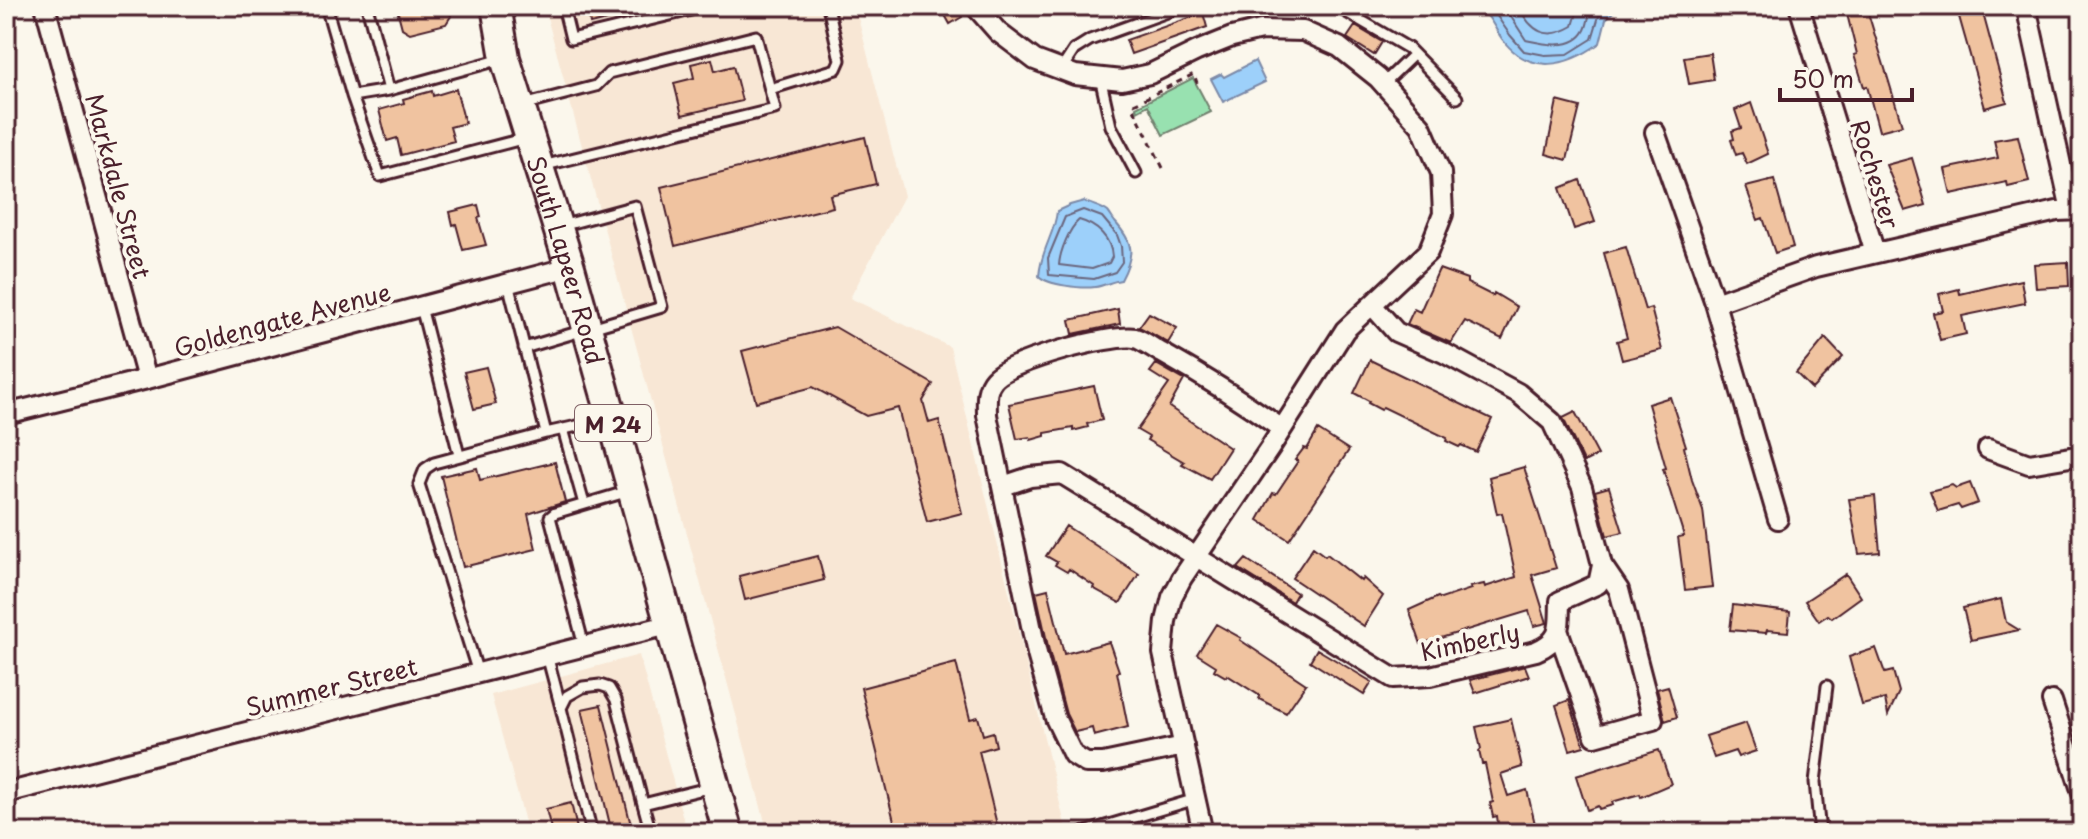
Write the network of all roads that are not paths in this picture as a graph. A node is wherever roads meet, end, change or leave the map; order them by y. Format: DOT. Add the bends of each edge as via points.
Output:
graph roads {
  1 [pos="45,6"];
  2 [pos="326,6"];
  3 [pos="367,6"];
  4 [pos="563,6"];
  5 [pos="708,6"];
  6 [pos="828,6"];
  7 [pos="975,6"];
  8 [pos="1184,6"];
  9 [pos="1336,6"];
  10 [pos="1799,6"];
  11 [pos="2026,6"];
  12 [pos="495,8"];
  13 [pos="1414,54"];
  14 [pos="505,58"];
  15 [pos="1061,70"];
  16 [pos="1100,77"];
  17 [pos="1383,84"];
  18 [pos="770,89"];
  19 [pos="389,90"];
  20 [pos="352,96"];
  21 [pos="1457,98"];
  22 [pos="520,105"];
  23 [pos="1655,132"];
  24 [pos="530,137"];
  25 [pos="539,167"];
  26 [pos="1136,173"];
  27 [pos="2077,210"];
  28 [pos="557,227"];
  29 [pos="1880,252"];
  30 [pos="570,267"];
  31 [pos="508,283"];
  32 [pos="1715,303"];
  33 [pos="1372,305"];
  34 [pos="421,307"];
  35 [pos="587,330"];
  36 [pos="524,348"];
  37 [pos="147,379"];
  38 [pos="6,414"];
  39 [pos="612,418"];
  40 [pos="563,429"];
  41 [pos="1282,429"];
  42 [pos="546,433"];
  43 [pos="1988,449"];
  44 [pos="459,455"];
  45 [pos="2082,455"];
  46 [pos="1003,486"];
  47 [pos="632,490"];
  48 [pos="584,504"];
  49 [pos="1778,519"];
  50 [pos="1196,556"];
  51 [pos="1602,565"];
  52 [pos="668,625"];
  53 [pos="1559,633"];
  54 [pos="584,646"];
  55 [pos="547,655"];
  56 [pos="478,673"];
  57 [pos="1827,686"];
  58 [pos="2052,701"];
  59 [pos="561,708"];
  60 [pos="1184,746"];
  61 [pos="715,786"];
  62 [pos="6,793"];
  63 [pos="2082,793"];
  64 [pos="1196,799"];
  65 [pos="643,804"];
  66 [pos="592,833"];
  67 [pos="651,833"];
  68 [pos="728,833"];
  69 [pos="1082,833"];
  70 [pos="1203,833"];
  71 [pos="1820,833"];
  1 -- 37 [label="street, Markdale Street"];
  2 -- 20 [label="lane"];
  3 -- 19 [label="lane"];
  4 -- 5 [label="lane" via="571,39"];
  6 -- 18 [label="lane" via="840,60 836,69"];
  7 -- 15 [label="street" via="1035,60"];
  8 -- 15 [label="lane" via="1090,40 1074,50"];
  9 -- 13 [label="lane"];
  10 -- 29 [label="street, Rochester"];
  11 -- 27 [label="street"];
  12 -- 14 [label="main road, South Lapeer Road / M 24"];
  13 -- 17 [label="lane"];
  13 -- 21 [label="lane"];
  14 -- 19 [label="lane"];
  14 -- 22 [label="main road, South Lapeer Road / M 24"];
  15 -- 16 [label="street"];
  16 -- 17 [label="street" via="1122,80 1150,74 1232,37 1275,30 1303,31 1339,47"];
  16 -- 26 [label="lane" via="1111,126"];
  17 -- 33 [label="street" via="1421,126 1441,173 1443,214 1428,252"];
  18 -- 22 [label="lane" via="756,36 609,73 596,86"];
  18 -- 25 [label="lane" via="775,109"];
  19 -- 20 [label="lane"];
  20 -- 24 [label="lane" via="380,176"];
  22 -- 24 [label="main road, South Lapeer Road / M 24"];
  23 -- 32 [label="street"];
  24 -- 25 [label="main road, South Lapeer Road / M 24"];
  25 -- 28 [label="main road, South Lapeer Road / M 24"];
  27 -- 29 [label="street"];
  28 -- 30 [label="main road, South Lapeer Road / M 24"];
  28 -- 35 [label="lane" via="635,206 662,307"];
  29 -- 32 [label="street" via="1816,267"];
  30 -- 31 [label="street, Goldengate Avenue"];
  30 -- 35 [label="main road, South Lapeer Road / M 24"];
  31 -- 34 [label="street, Goldengate Avenue"];
  31 -- 36 [label="lane"];
  32 -- 49 [label="street"];
  33 -- 41 [label="street" via="1345,330"];
  33 -- 51 [label="street" via="1396,332 1518,393 1552,422 1582,487"];
  34 -- 37 [label="street, Goldengate Avenue"];
  34 -- 44 [label="lane"];
  35 -- 36 [label="lane"];
  35 -- 39 [label="main road, South Lapeer Road / M 24"];
  36 -- 42 [label="lane"];
  37 -- 38 [label="street, Goldengate Avenue"];
  39 -- 40 [label="lane"];
  39 -- 47 [label="main road, South Lapeer Road / M 24"];
  40 -- 42 [label="lane"];
  40 -- 48 [label="lane"];
  41 -- 46 [label="street" via="1135,338 1095,343 1006,369 992,381 987,415"];
  41 -- 50 [label="street"];
  42 -- 44 [label="lane"];
  43 -- 45 [label="street" via="2029,464"];
  44 -- 56 [label="lane" via="425,469 419,484"];
  46 -- 50 [label="street, Kimberly" via="1062,474"];
  46 -- 60 [label="street" via="1037,654 1055,718 1073,755 1086,763 1103,763"];
  47 -- 48 [label="lane"];
  47 -- 52 [label="main road, South Lapeer Road / M 24"];
  48 -- 54 [label="lane" via="550,517"];
  50 -- 53 [label="street, Kimberly" via="1393,678 1430,676 1536,651"];
  50 -- 60 [label="street" via="1172,597 1163,653"];
  51 -- 53 [label="street" via="1598,584 1560,601"];
  51 -- 53 [label="street" via="1619,590 1653,720 1595,736"];
  52 -- 54 [label="street, Summer Street"];
  52 -- 61 [label="main road, South Lapeer Road / M 24"];
  54 -- 55 [label="street, Summer Street"];
  55 -- 56 [label="street, Summer Street"];
  55 -- 59 [label="lane"];
  56 -- 62 [label="street, Summer Street"];
  57 -- 71 [label="lane" via="1815,782"];
  58 -- 63 [label="street"];
  59 -- 65 [label="lane" via="567,696 583,687 609,688 622,714"];
  59 -- 66 [label="lane"];
  60 -- 64 [label="street"];
  61 -- 65 [label="lane"];
  61 -- 68 [label="main road, South Lapeer Road / M 24"];
  64 -- 69 [label="lane"];
  64 -- 70 [label="street"];
  65 -- 67 [label="lane"];
}
